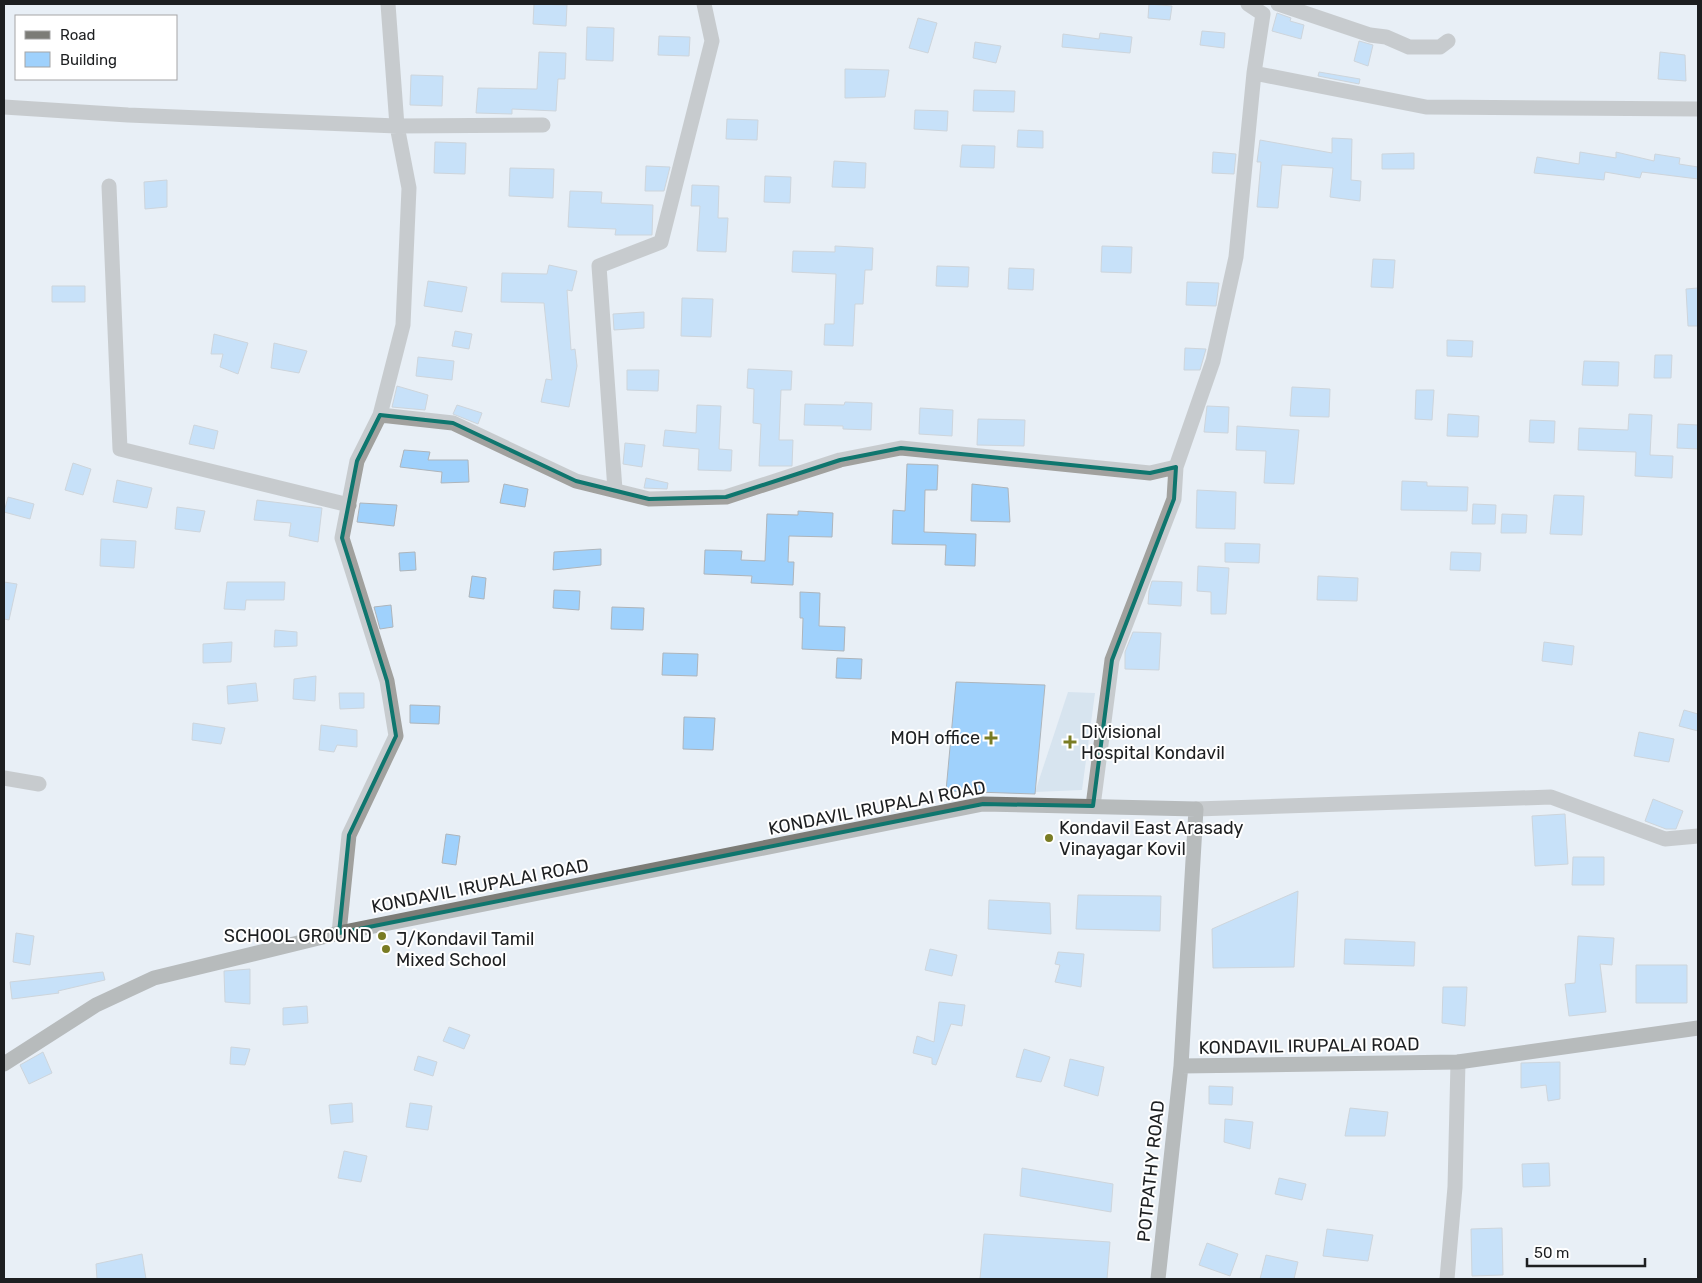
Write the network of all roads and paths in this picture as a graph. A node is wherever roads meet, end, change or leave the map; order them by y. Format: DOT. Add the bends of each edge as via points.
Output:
graph roads {
  1 [pos="388,4"];
  2 [pos="704,4"];
  3 [pos="1248,4"];
  4 [pos="1278,4"];
  5 [pos="1265,9"];
  6 [pos="1448,41"];
  7 [pos="1254,73"];
  8 [pos="4,107"];
  9 [pos="1698,109"];
  10 [pos="543,125"];
  11 [pos="397,126"];
  12 [pos="109,186"];
  13 [pos="380,415"];
  14 [pos="1176,467"];
  15 [pos="615,490"];
  16 [pos="349,505"];
  17 [pos="4,778"];
  18 [pos="38,784"];
  19 [pos="1093,806"];
  20 [pos="1196,809"];
  21 [pos="1698,836"];
  22 [pos="339,933"];
  23 [pos="1698,1028"];
  24 [pos="1458,1062"];
  25 [pos="4,1064"];
  26 [pos="1181,1066"];
  27 [pos="1158,1279"];
  28 [pos="1447,1279"];
  1 -- 11 [label="street"];
  2 -- 15 [label="street" via="712,41 661,242 599,266"];
  3 -- 5 [label="street"];
  4 -- 6 [label="street" via="1409,47 1440,47"];
  5 -- 7 [label="street"];
  7 -- 9 [label="street" via="1426,107"];
  7 -- 14 [label="street" via="1236,257 1213,360"];
  8 -- 11 [label="street"];
  10 -- 11 [label="street"];
  11 -- 13 [label="street" via="409,188 403,325"];
  12 -- 16 [label="street" via="120,449"];
  13 -- 15 [label="street" via="453,423 576,481"];
  13 -- 16 [label="street" via="357,461"];
  14 -- 15 [label="street" via="1150,473 901,448 840,460 726,497 649,498"];
  14 -- 19 [label="street" via="1174,499 1112,660"];
  16 -- 22 [label="street" via="342,538 387,681 396,736 349,835"];
  17 -- 18 [label="street"];
  19 -- 20 [label="street, KONDAVIL IRUPALAI ROAD"];
  19 -- 22 [label="street, KONDAVIL IRUPALAI ROAD" via="984,804"];
  20 -- 21 [label="street" via="1551,797 1665,839"];
  20 -- 26 [label="street, KONDAVIL IRUPALAI ROAD"];
  22 -- 25 [label="street, KONDAVIL IRUPALAI ROAD" via="154,978 96,1005"];
  23 -- 24 [label="street, KONDAVIL IRUPALAI ROAD"];
  24 -- 26 [label="street, KONDAVIL IRUPALAI ROAD"];
  24 -- 28 [label="street" via="1455,1187"];
  26 -- 27 [label="street, POTPATHY ROAD"];
}
